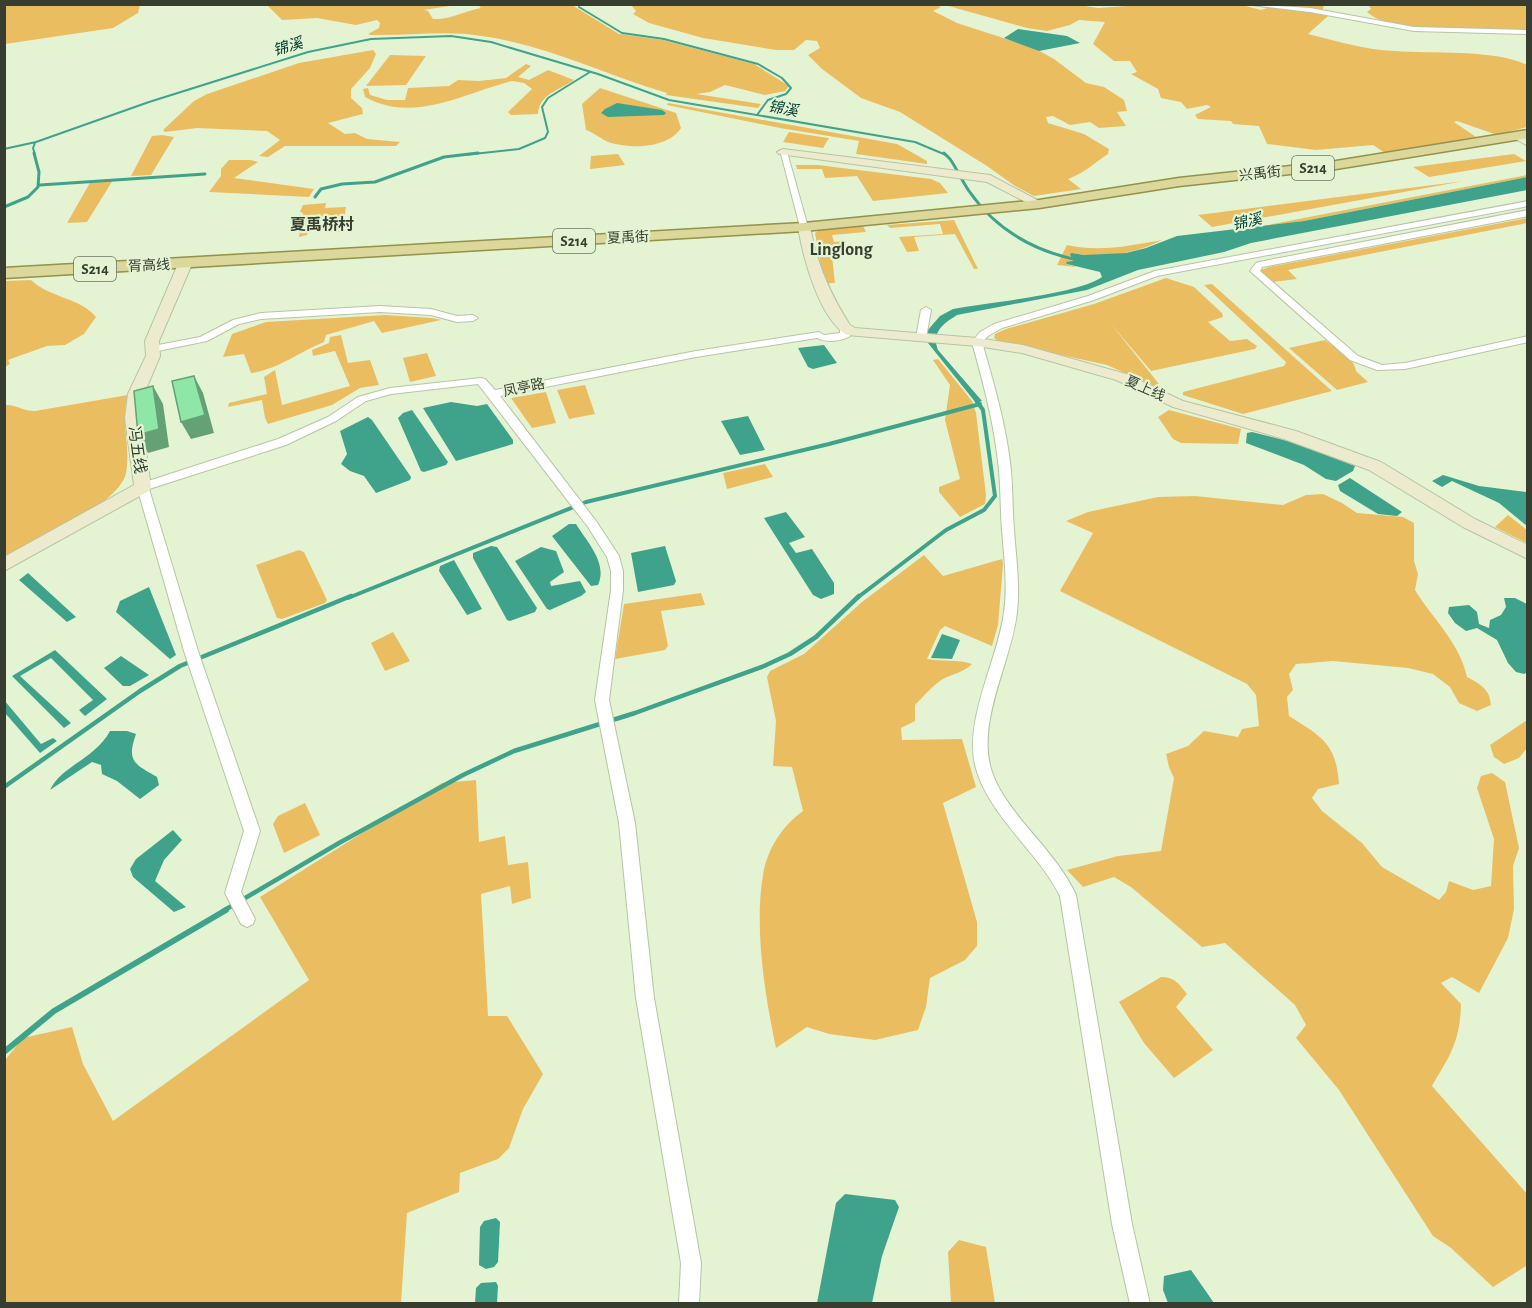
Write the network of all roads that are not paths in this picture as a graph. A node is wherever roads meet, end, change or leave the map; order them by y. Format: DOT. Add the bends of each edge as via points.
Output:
graph roads {
  1 [pos="1246,4"];
  2 [pos="1527,32"];
  3 [pos="1525,139"];
  4 [pos="783,152"];
  5 [pos="1527,202"];
  6 [pos="1039,204"];
  7 [pos="1527,213"];
  8 [pos="804,228"];
  9 [pos="185,264"];
  10 [pos="4,273"];
  11 [pos="926,310"];
  12 [pos="473,318"];
  13 [pos="845,328"];
  14 [pos="921,338"];
  15 [pos="1527,339"];
  16 [pos="977,342"];
  17 [pos="153,349"];
  18 [pos="494,394"];
  19 [pos="143,487"];
  20 [pos="1527,553"];
  21 [pos="4,566"];
  22 [pos="247,919"];
  23 [pos="689,1304"];
  24 [pos="1140,1304"];
  1 -- 2 [label="street" via="1310,10 1413,29"];
  3 -- 6 [label="main road, 兴禹街 / S214" via="1346,169"];
  4 -- 6 [label="street" via="990,179"];
  4 -- 8 [label="street"];
  5 -- 16 [label="street" via="1155,274 998,326"];
  6 -- 8 [label="main road, 夏禹街 / S214"];
  7 -- 15 [label="street" via="1259,265 1255,271 1354,358 1381,368"];
  8 -- 9 [label="main road, 夏禹街 / S214"];
  8 -- 13 [label="street" via="818,286"];
  9 -- 10 [label="main road, 胥高线 / S214"];
  9 -- 17 [label="street, 冯五线" via="152,341"];
  11 -- 14 [label="street"];
  12 -- 17 [label="street" via="381,309 261,316 236,322 203,339"];
  13 -- 14 [label="street, 夏上线" via="852,332"];
  13 -- 18 [label="street, 凤亭路" via="845,336 819,335 730,347"];
  14 -- 16 [label="street, 夏上线"];
  16 -- 20 [label="street, 夏上线" via="1023,348 1072,362 1121,378 1178,404 1349,455"];
  16 -- 24 [label="street" via="1003,454 1011,591 1009,625 983,727 984,770 993,790 1060,876 1068,895 1122,1224"];
  17 -- 19 [label="street, 冯五线" via="136,394 133,418"];
  18 -- 19 [label="street, 凤亭路" via="481,381 390,391 362,399 282,442"];
  18 -- 23 [label="street" via="592,524 613,556 617,571 602,700 627,823 645,998 691,1263"];
  19 -- 21 [label="street, 冯五线"];
  19 -- 22 [label="street" via="191,651 252,831 233,893"];
}
